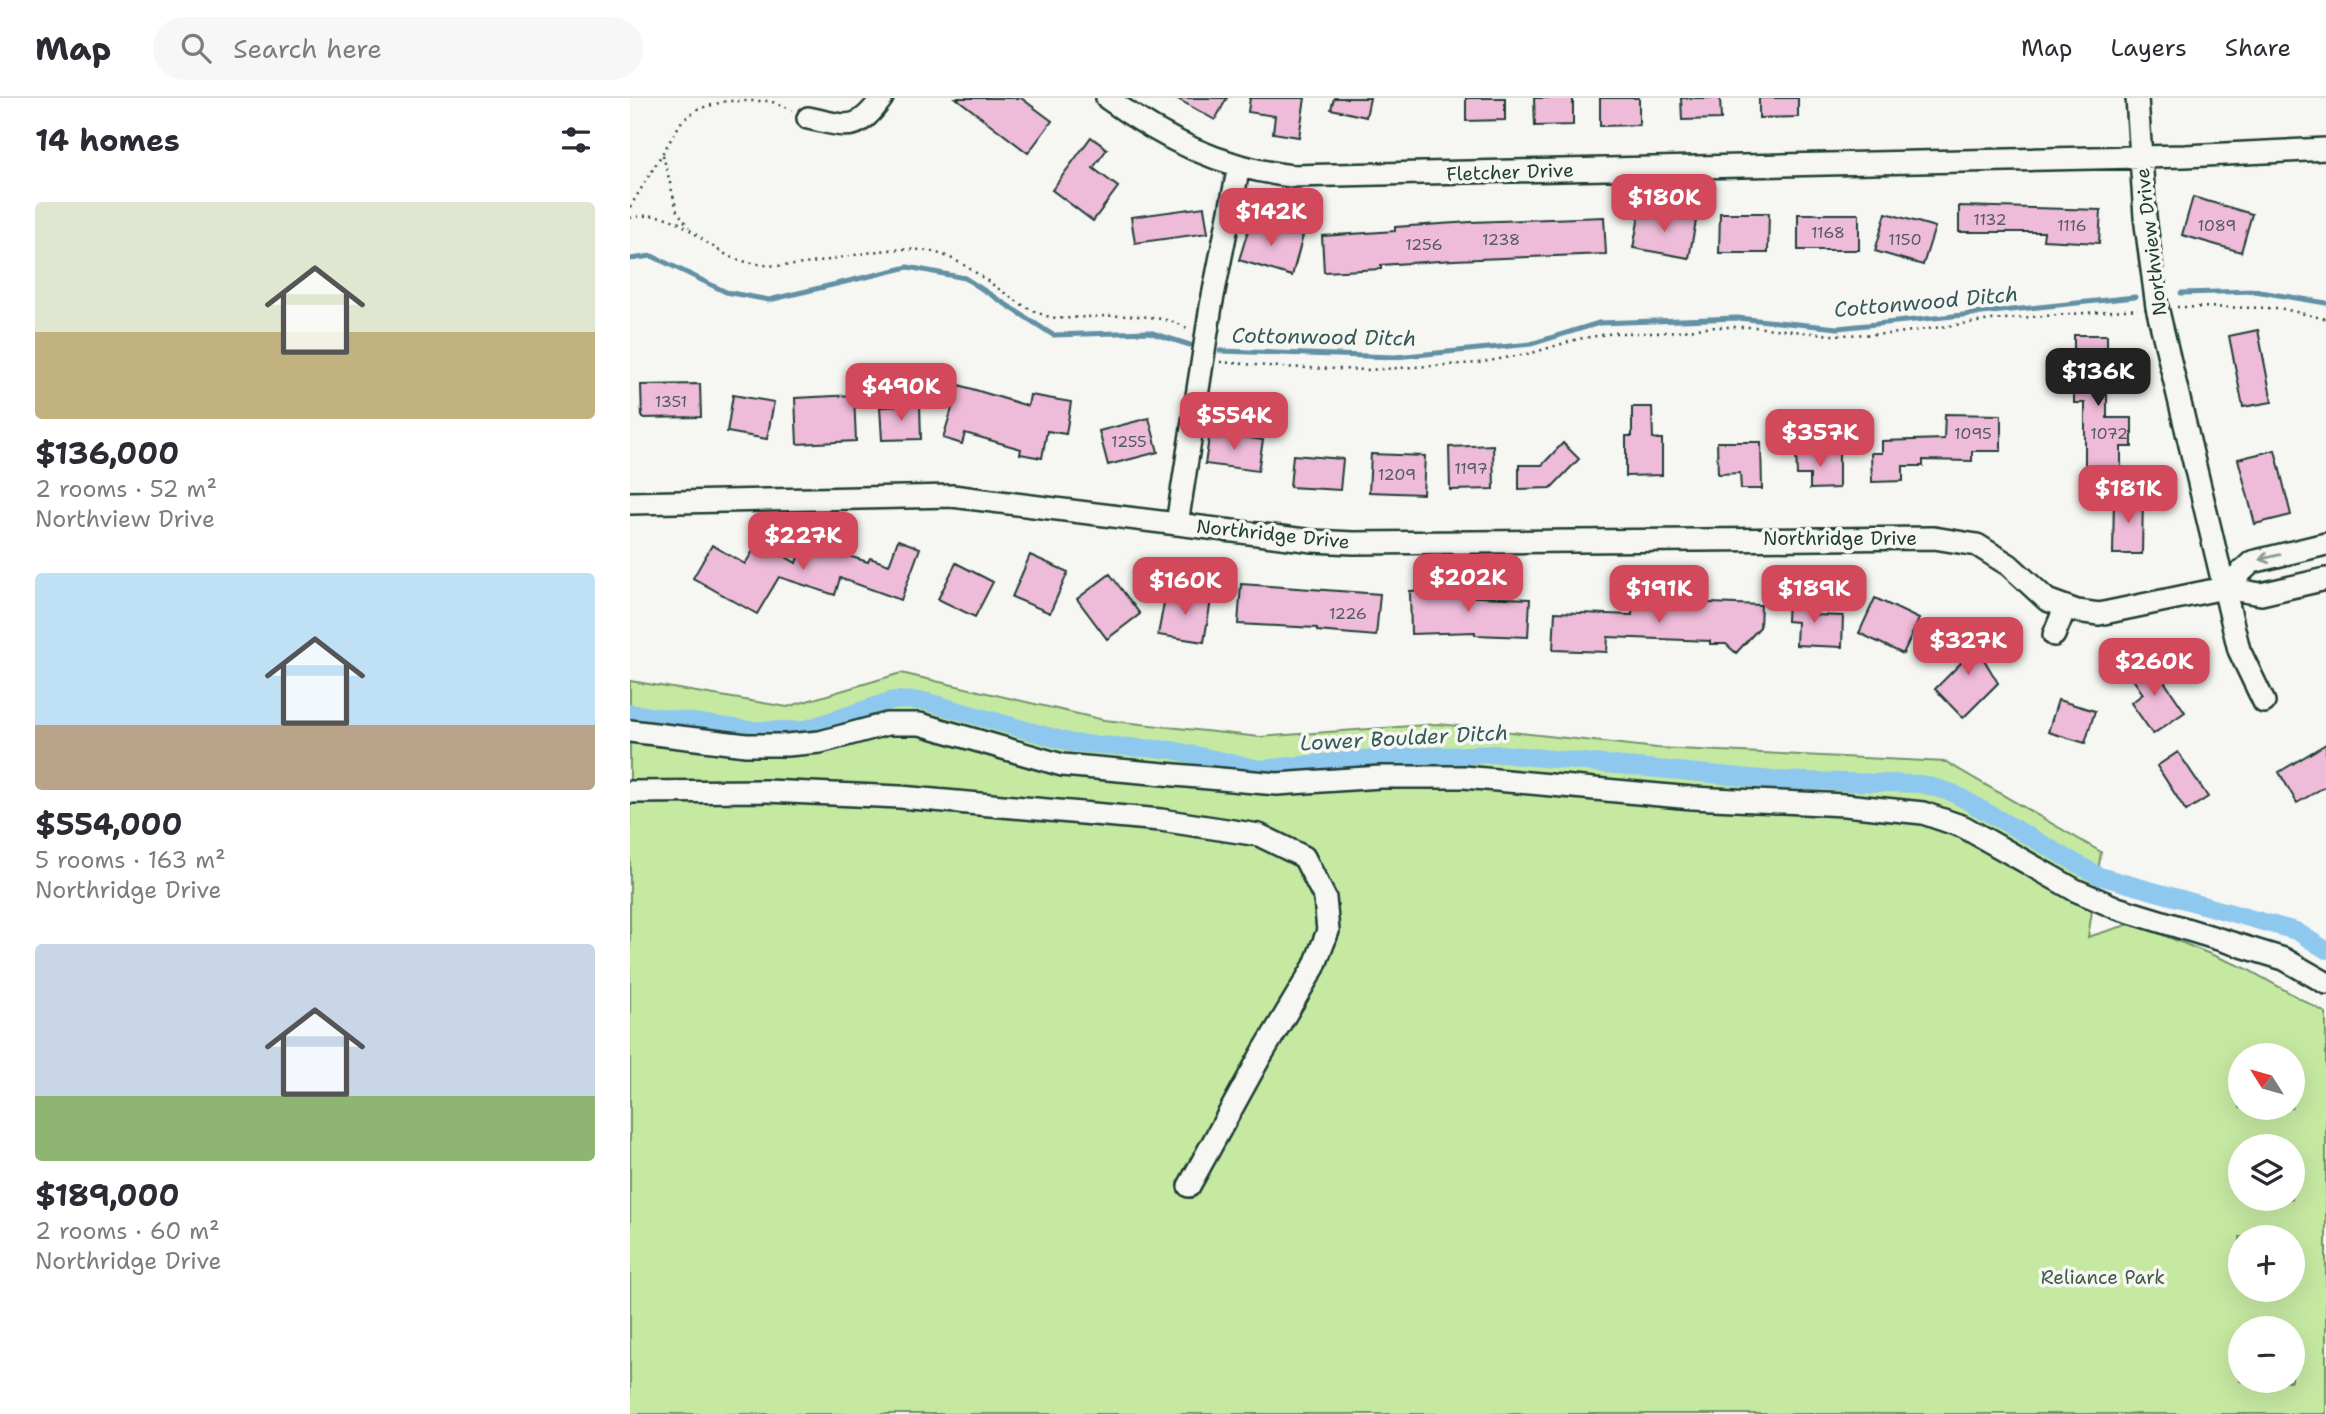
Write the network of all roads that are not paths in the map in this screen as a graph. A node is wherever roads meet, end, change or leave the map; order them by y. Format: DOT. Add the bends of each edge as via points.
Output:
graph roads {
  1 [pos="882,98"];
  2 [pos="1107,98"];
  3 [pos="2137,98"];
  4 [pos="808,118"];
  5 [pos="2326,149"];
  6 [pos="2141,156"];
  7 [pos="1239,166"];
  8 [pos="630,503"];
  9 [pos="1177,524"];
  10 [pos="2326,544"];
  11 [pos="2326,579"];
  12 [pos="2224,588"];
  13 [pos="2064,608"];
  14 [pos="2054,635"];
  15 [pos="2264,702"];
  16 [pos="630,730"];
  17 [pos="630,792"];
  18 [pos="2326,984"];
  19 [pos="1189,1186"];
  1 -- 4 [label="street" via="857,124"];
  2 -- 7 [label="street, Fletcher Drive" via="1163,135"];
  3 -- 6 [label="street, Northview Drive"];
  5 -- 6 [label="street, Fletcher Drive"];
  6 -- 7 [label="street, Fletcher Drive" via="1321,177 1264,173"];
  6 -- 12 [label="street, Northview Drive" via="2157,307"];
  7 -- 9 [label="street" via="1202,333 1208,363"];
  8 -- 9 [label="street, Northridge Drive" via="952,496"];
  9 -- 13 [label="street, Northridge Drive" via="1353,542 1960,540 1994,554 2036,592"];
  10 -- 12 [label="street, one-way" via="2252,562"];
  11 -- 12 [label="street, Northridge Drive" via="2261,594"];
  12 -- 13 [label="street, Northridge Drive" via="2107,613"];
  12 -- 15 [label="street, Northview Drive" via="2239,650"];
  13 -- 14 [label="street"];
  16 -- 18 [label="street" via="787,746 887,724 920,724 1062,765 1276,785 1464,776 1692,798 1923,813 1964,827 2075,890 2117,908 2284,959"];
  17 -- 19 [label="street" via="766,791 900,797 1161,820 1259,835 1304,857 1325,898 1328,931 1314,967"];
}
